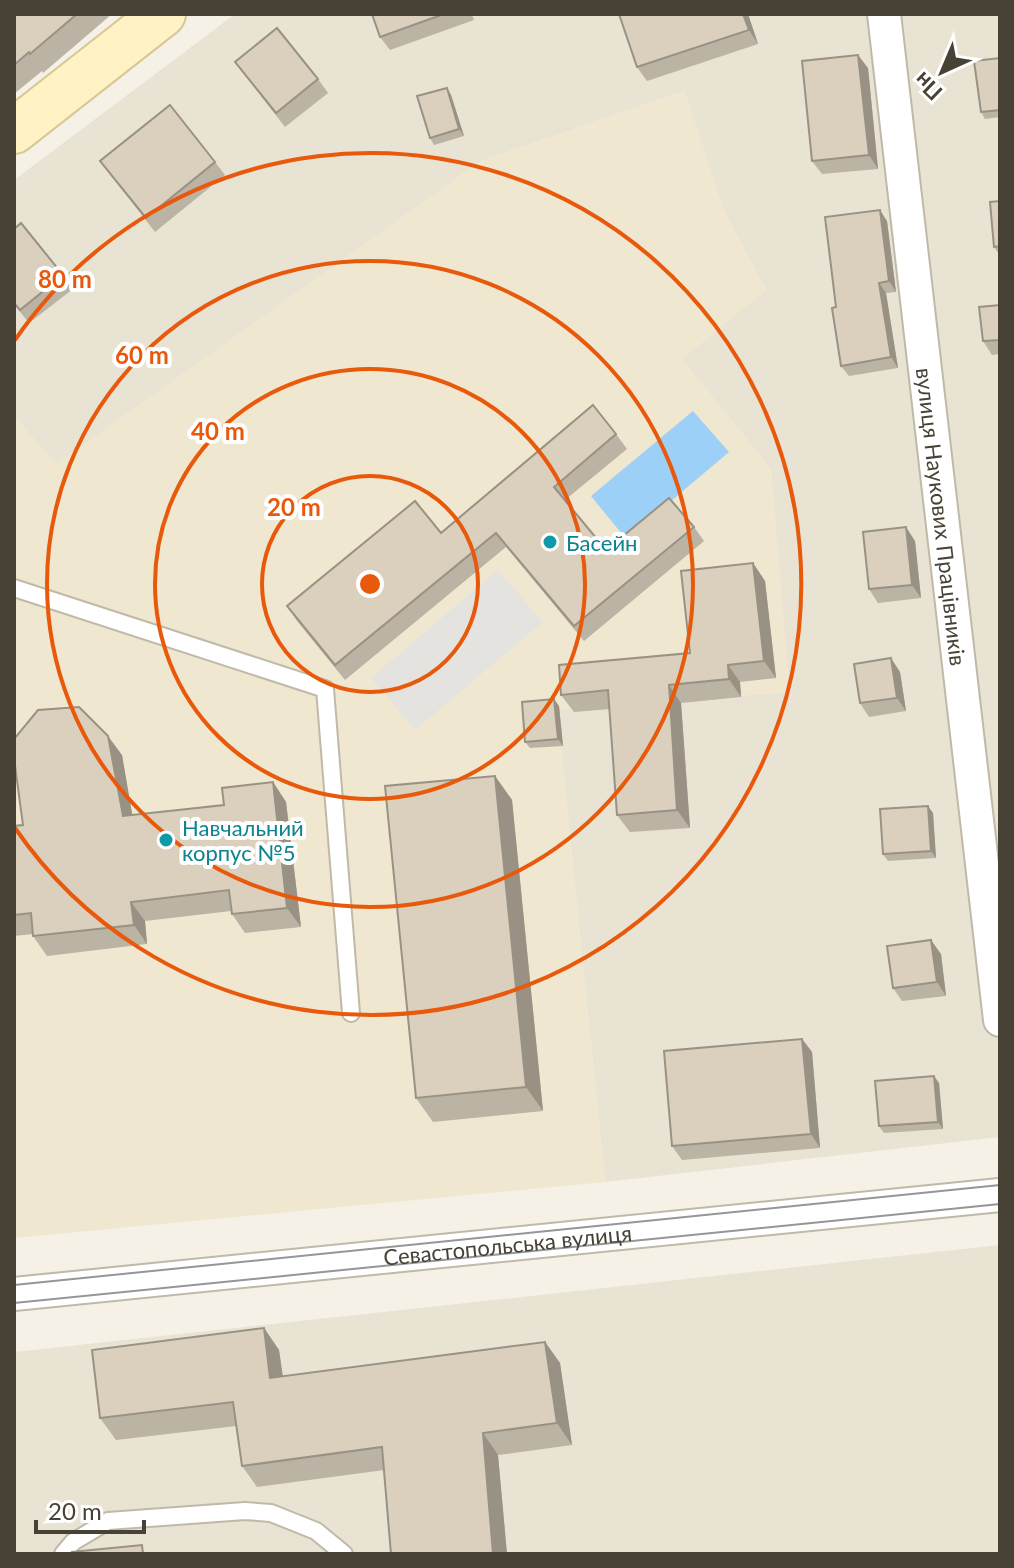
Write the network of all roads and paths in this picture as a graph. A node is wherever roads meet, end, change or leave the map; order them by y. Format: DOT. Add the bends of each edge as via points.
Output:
graph roads {
  1 [pos="163,14"];
  2 [pos="884,14"];
  3 [pos="14,131"];
  4 [pos="14,588"];
  5 [pos="351,1013"];
  6 [pos="1000,1020"];
  7 [pos="1000,1195"];
  8 [pos="14,1294"];
  9 [pos="63,1554"];
  10 [pos="344,1554"];
  1 -- 3 [label="main road"];
  2 -- 6 [label="street, вулиця Наукових Працівників"];
  4 -- 5 [label="lane" via="325,689"];
  7 -- 8 [label="street, Севастопольська вулиця"];
  9 -- 10 [label="lane" via="108,1521 245,1511 271,1513 316,1531"];
}
